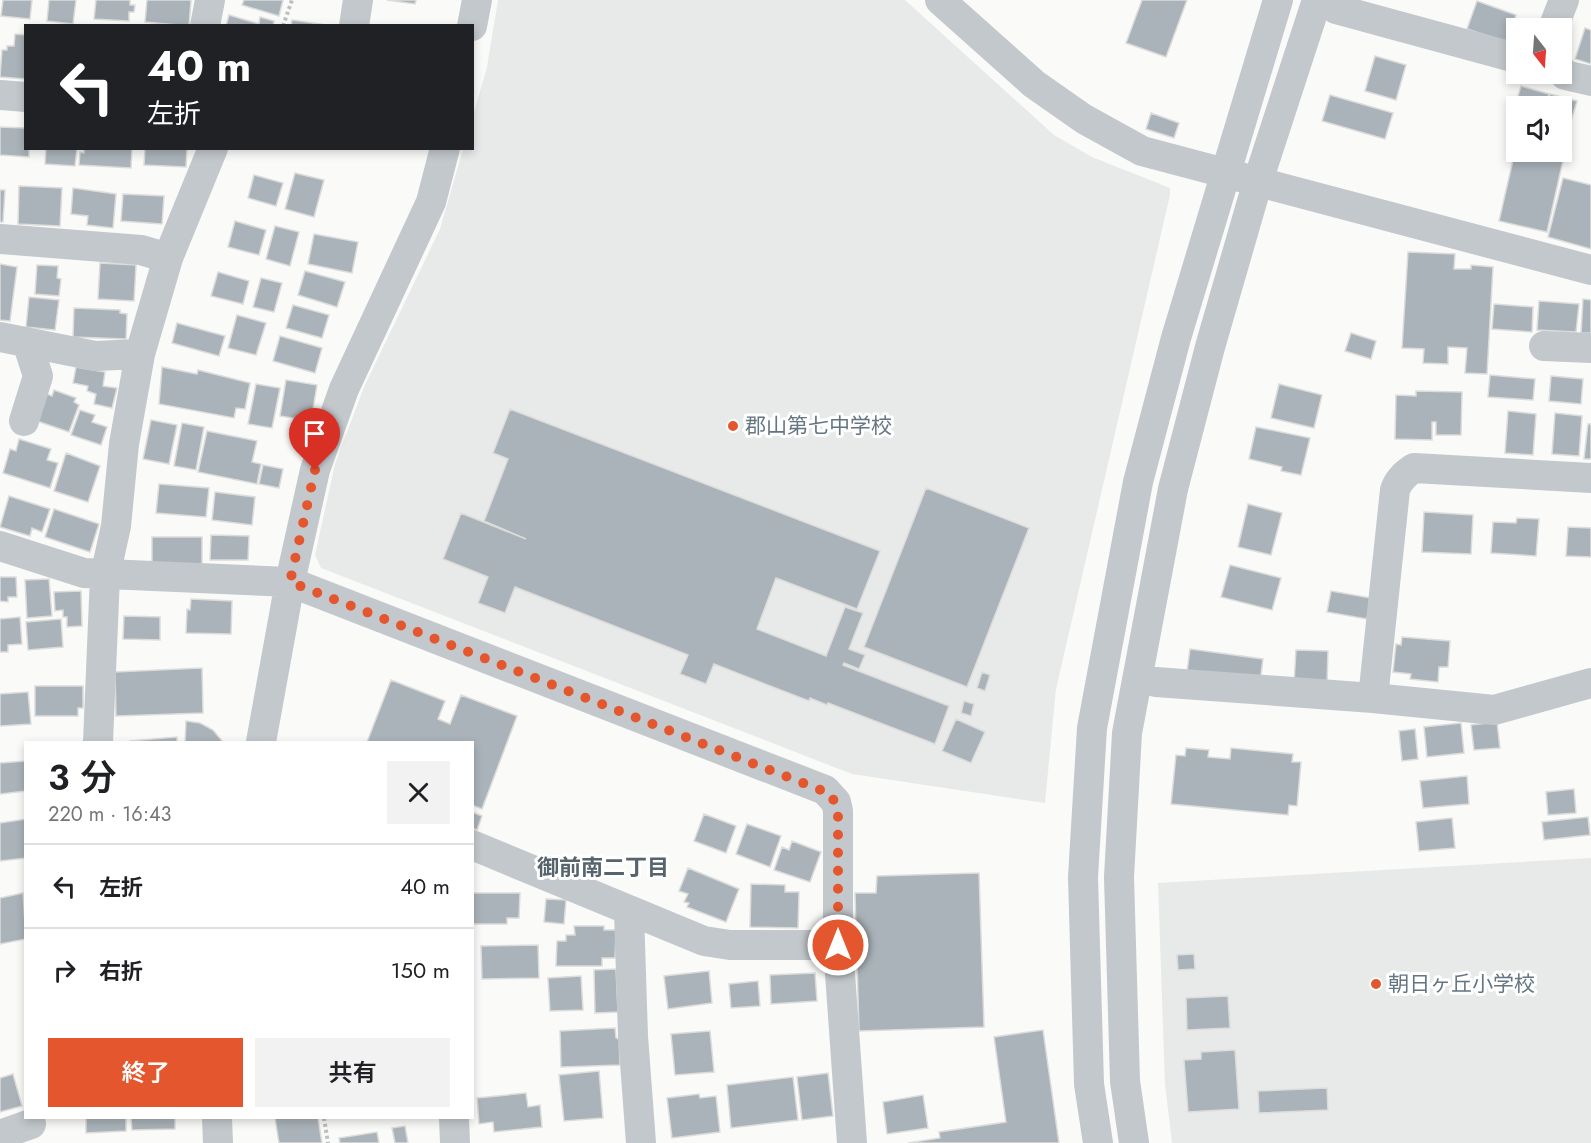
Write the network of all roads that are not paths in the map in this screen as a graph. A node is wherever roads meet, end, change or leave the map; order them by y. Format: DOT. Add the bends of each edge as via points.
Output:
graph roads {
  1 [pos="210,0"];
  2 [pos="358,0"];
  3 [pos="477,0"];
  4 [pos="940,0"];
  5 [pos="1278,0"];
  6 [pos="1564,0"];
  7 [pos="1326,4"];
  8 [pos="1557,18"];
  9 [pos="205,24"];
  10 [pos="354,24"];
  11 [pos="472,24"];
  12 [pos="1506,55"];
  13 [pos="1572,77"];
  14 [pos="1591,81"];
  15 [pos="0,95"];
  16 [pos="24,97"];
  17 [pos="212,150"];
  18 [pos="445,150"];
  19 [pos="1224,172"];
  20 [pos="1258,182"];
  21 [pos="0,239"];
  22 [pos="168,258"];
  23 [pos="1591,270"];
  24 [pos="14,339"];
  25 [pos="1544,346"];
  26 [pos="1591,348"];
  27 [pos="140,354"];
  28 [pos="24,421"];
  29 [pos="1591,478"];
  30 [pos="0,546"];
  31 [pos="105,576"];
  32 [pos="290,582"];
  33 [pos="1156,682"];
  34 [pos="1591,683"];
  35 [pos="1373,698"];
  36 [pos="98,741"];
  37 [pos="261,741"];
  38 [pos="474,846"];
  39 [pos="629,912"];
  40 [pos="838,945"];
  41 [pos="217,1119"];
  42 [pos="453,1119"];
  43 [pos="30,1128"];
  44 [pos="0,1135"];
  45 [pos="218,1143"];
  46 [pos="455,1143"];
  47 [pos="641,1143"];
  48 [pos="852,1143"];
  49 [pos="1098,1143"];
  50 [pos="1134,1143"];
  1 -- 9 [label="street"];
  2 -- 10 [label="street"];
  3 -- 11 [label="street"];
  4 -- 19 [label="street" via="1034,84 1084,119 1142,151"];
  5 -- 19 [label="street"];
  6 -- 8 [label="street"];
  7 -- 12 [label="street"];
  7 -- 20 [label="street"];
  13 -- 14 [label="street"];
  15 -- 16 [label="street"];
  17 -- 22 [label="street"];
  18 -- 32 [label="street" via="431,202 340,399 315,470"];
  19 -- 20 [label="street"];
  19 -- 49 [label="street" via="1138,482 1092,728 1083,877 1089,1084"];
  20 -- 23 [label="street"];
  20 -- 50 [label="street" via="1173,489 1127,733 1119,877 1125,1081"];
  21 -- 22 [label="street" via="141,250"];
  22 -- 27 [label="street"];
  24 -- 27 [label="street" via="95,356"];
  24 -- 28 [label="street" via="38,376"];
  25 -- 26 [label="street"];
  27 -- 31 [label="street" via="124,444 116,526"];
  29 -- 35 [label="street" via="1414,468 1397,484"];
  30 -- 31 [label="street"];
  31 -- 32 [label="street"];
  31 -- 36 [label="street"];
  32 -- 37 [label="street"];
  32 -- 40 [label="street" via="825,789 838,811"];
  33 -- 35 [label="street"];
  34 -- 35 [label="street" via="1494,710"];
  38 -- 39 [label="street"];
  39 -- 40 [label="street" via="717,944"];
  39 -- 47 [label="street"];
  40 -- 48 [label="street"];
  41 -- 45 [label="street"];
  42 -- 46 [label="street"];
  43 -- 44 [label="street"];
}
